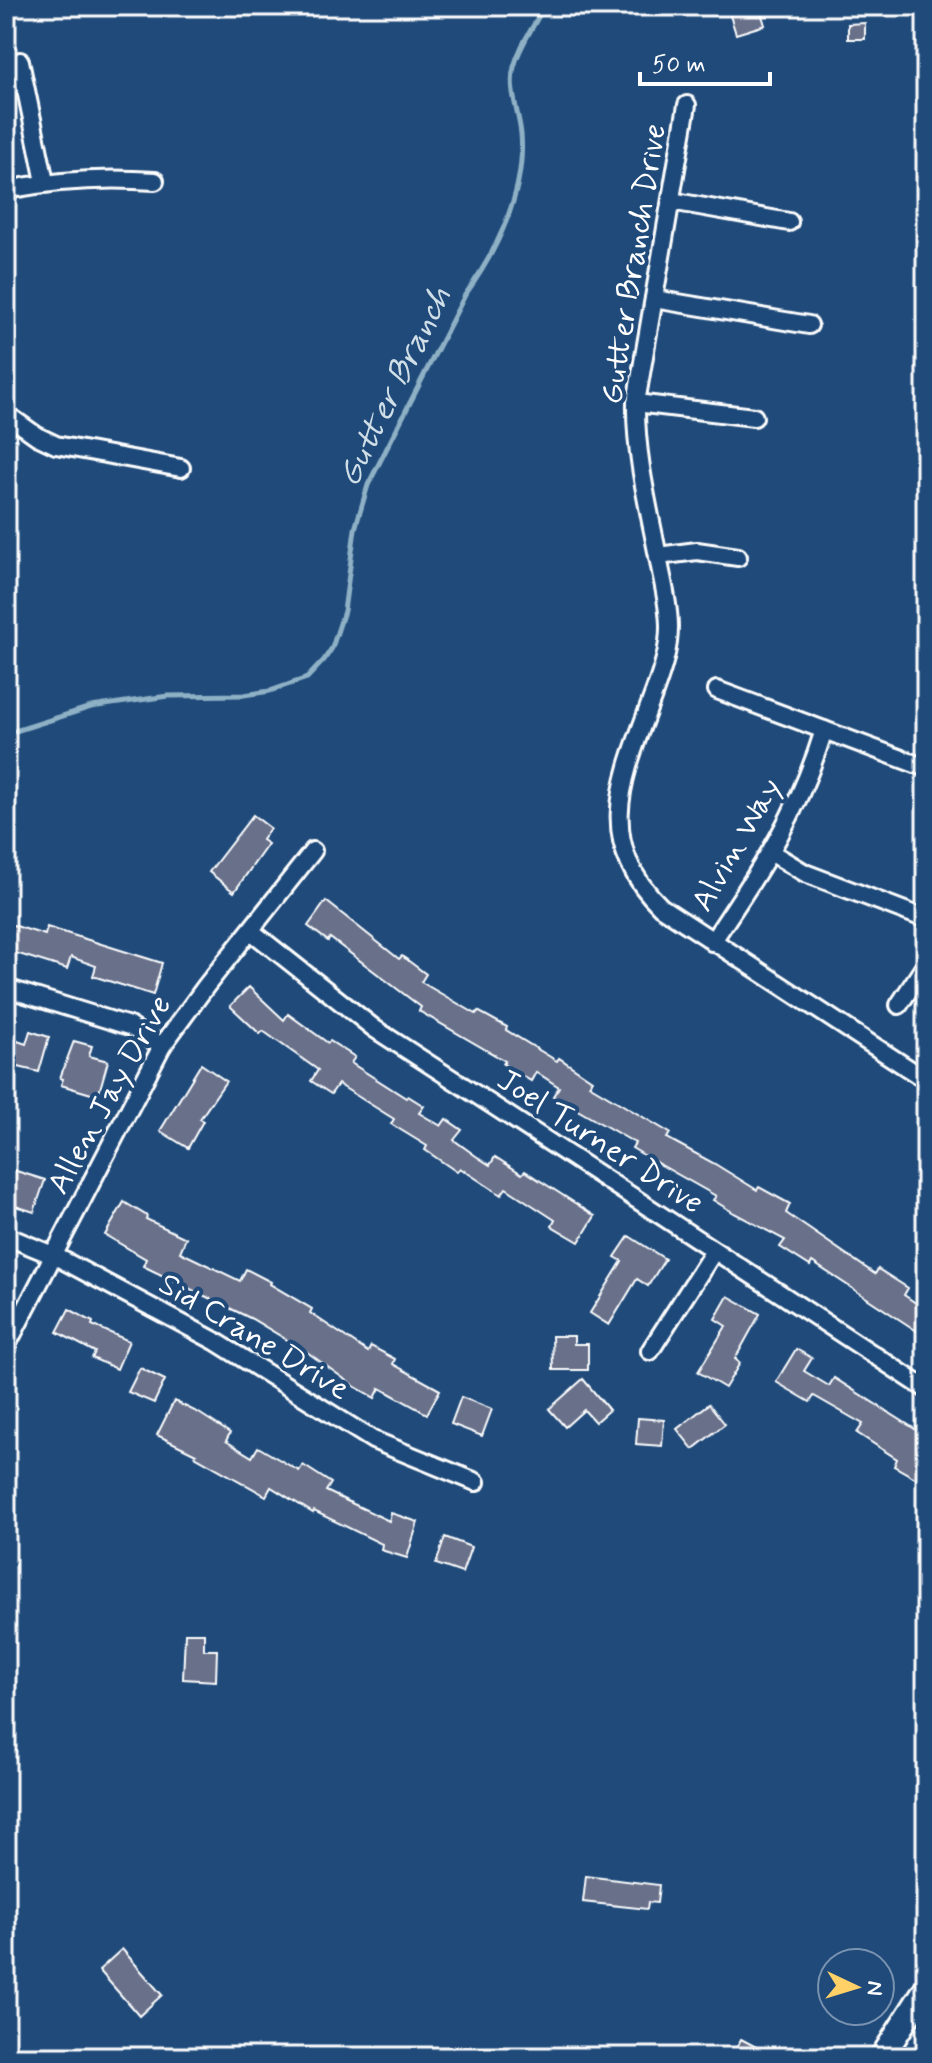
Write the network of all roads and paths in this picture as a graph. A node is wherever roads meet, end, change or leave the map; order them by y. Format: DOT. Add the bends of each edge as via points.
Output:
graph roads {
  1 [pos="20,61"];
  2 [pos="687,105"];
  3 [pos="155,181"];
  4 [pos="45,182"];
  5 [pos="6,190"];
  6 [pos="671,201"];
  7 [pos="789,222"];
  8 [pos="654,299"];
  9 [pos="809,325"];
  10 [pos="636,403"];
  11 [pos="6,414"];
  12 [pos="754,417"];
  13 [pos="181,468"];
  14 [pos="658,556"];
  15 [pos="738,557"];
  16 [pos="717,690"];
  17 [pos="824,730"];
  18 [pos="926,768"];
  19 [pos="313,851"];
  20 [pos="772,853"];
  21 [pos="926,919"];
  22 [pos="251,931"];
  23 [pos="712,942"];
  24 [pos="926,964"];
  25 [pos="6,988"];
  26 [pos="899,1005"];
  27 [pos="162,1046"];
  28 [pos="926,1080"];
  29 [pos="6,1236"];
  30 [pos="714,1251"];
  31 [pos="55,1256"];
  32 [pos="8,1343"];
  33 [pos="650,1351"];
  34 [pos="926,1389"];
  35 [pos="476,1482"];
  36 [pos="926,1988"];
  37 [pos="882,2057"];
  1 -- 4 [label="street"];
  2 -- 6 [label="street, Gutter Branch Drive"];
  3 -- 4 [label="street"];
  4 -- 5 [label="street"];
  6 -- 7 [label="street"];
  6 -- 8 [label="street, Gutter Branch Drive"];
  8 -- 9 [label="street"];
  8 -- 10 [label="street, Gutter Branch Drive"];
  10 -- 12 [label="street"];
  10 -- 14 [label="street, Gutter Branch Drive"];
  11 -- 13 [label="street" via="56,445"];
  14 -- 15 [label="street" via="697,551"];
  14 -- 23 [label="street, Gutter Branch Drive" via="669,642 622,781 619,827 626,857 650,896"];
  16 -- 17 [label="street"];
  17 -- 18 [label="street"];
  17 -- 20 [label="street, Alvin Way" via="797,806"];
  19 -- 22 [label="street, Allen Jay Drive"];
  20 -- 21 [label="street" via="805,873"];
  20 -- 23 [label="street, Alvin Way"];
  22 -- 27 [label="street, Allen Jay Drive"];
  22 -- 30 [label="street, Joel Turner Drive" via="386,1037"];
  23 -- 28 [label="street, Gutter Branch Drive"];
  24 -- 26 [label="street"];
  25 -- 27 [label="street" via="129,1026"];
  27 -- 31 [label="street, Allen Jay Drive"];
  29 -- 31 [label="street, Sid Crane Drive"];
  30 -- 33 [label="street"];
  30 -- 34 [label="street, Joel Turner Drive"];
  31 -- 32 [label="street, Allen Jay Drive"];
  31 -- 35 [label="street, Sid Crane Drive" via="215,1341 373,1440"];
  36 -- 37 [label="main road"];
}
